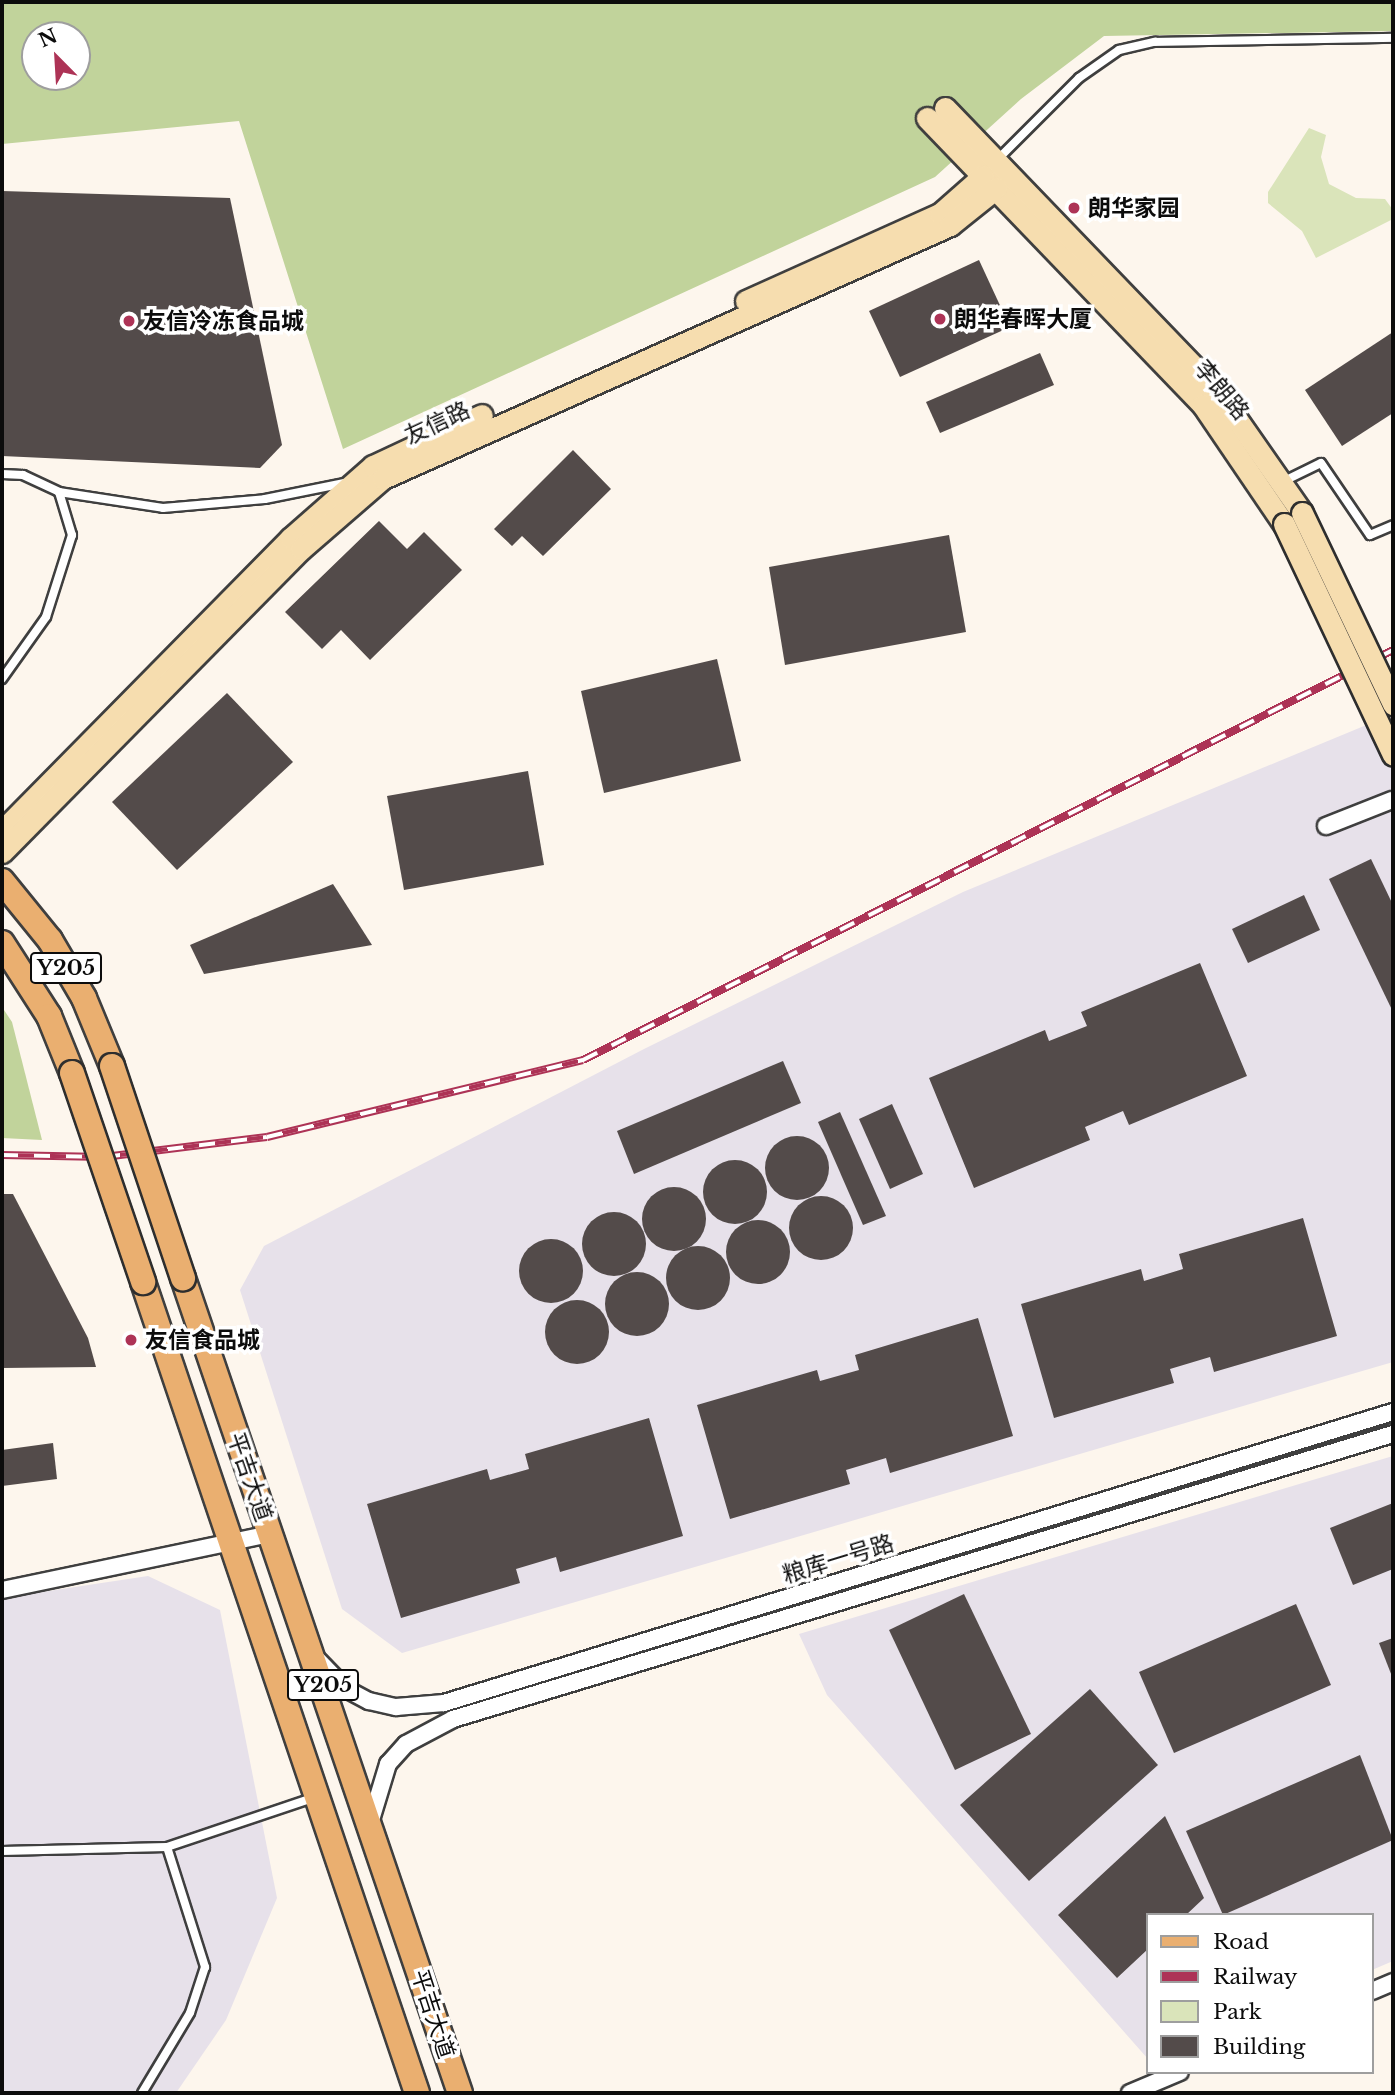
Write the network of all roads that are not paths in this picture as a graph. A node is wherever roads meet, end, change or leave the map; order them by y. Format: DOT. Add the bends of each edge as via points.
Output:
graph roads {
  1 [pos="1393,38"];
  2 [pos="936,113"];
  3 [pos="992,175"];
  4 [pos="2,474"];
  5 [pos="356,481"];
  6 [pos="1282,482"];
  7 [pos="60,492"];
  8 [pos="1293,518"];
  9 [pos="1393,525"];
  10 [pos="2,679"];
  11 [pos="1393,704"];
  12 [pos="1393,755"];
  13 [pos="1393,801"];
  14 [pos="1326,827"];
  15 [pos="2,831"];
  16 [pos="2,852"];
  17 [pos="2,881"];
  18 [pos="2,943"];
  19 [pos="1393,1412"];
  20 [pos="1393,1434"];
  21 [pos="269,1534"];
  22 [pos="232,1544"];
  23 [pos="2,1590"];
  24 [pos="310,1649"];
  25 [pos="318,1797"];
  26 [pos="371,1826"];
  27 [pos="167,1847"];
  28 [pos="2,1851"];
  29 [pos="1393,1982"];
  30 [pos="1374,1990"];
  31 [pos="1175,2074"];
  32 [pos="142,2093"];
  33 [pos="418,2093"];
  34 [pos="460,2093"];
  35 [pos="1130,2093"];
  1 -- 3 [label="lane" via="1192,40 1119,50 1079,78"];
  2 -- 3 [label="street, 李朗路"];
  3 -- 5 [label="street, 友信路" via="940,214 453,427 373,466"];
  3 -- 6 [label="street, 李朗路" via="1217,391"];
  3 -- 8 [label="street, 李朗路" via="1203,405"];
  3 -- 16 [label="street, 友信路" via="950,225 383,478 301,549"];
  4 -- 7 [label="lane" via="23,475"];
  5 -- 7 [label="lane" via="265,499 163,509"];
  5 -- 15 [label="street, 友信路" via="291,538"];
  6 -- 8 [label="street, 李朗路"];
  6 -- 9 [label="lane" via="1321,463 1370,535"];
  7 -- 10 [label="lane" via="72,535 46,617"];
  8 -- 11 [label="street, 李朗路, bridge"];
  8 -- 12 [label="street, 李朗路, bridge"];
  13 -- 14 [label="street"];
  17 -- 21 [label="main road, 平吉大道 / Y205, bridge" via="50,940 85,998"];
  18 -- 22 [label="main road, 平吉大道 / Y205, bridge" via="49,1016 72,1073"];
  19 -- 24 [label="street, 粮库一号路" via="444,1703 408,1707 369,1701 346,1689"];
  20 -- 26 [label="street, 粮库一号路" via="453,1720 405,1744 388,1764 372,1804"];
  21 -- 22 [label="street"];
  21 -- 24 [label="main road, 平吉大道 / Y205"];
  22 -- 23 [label="street"];
  22 -- 25 [label="main road, 平吉大道 / Y205"];
  24 -- 26 [label="main road, 平吉大道 / Y205"];
  25 -- 27 [label="lane"];
  25 -- 33 [label="main road, 平吉大道 / Y205"];
  26 -- 34 [label="main road, 平吉大道 / Y205"];
  27 -- 28 [label="lane"];
  27 -- 32 [label="lane" via="205,1967 190,2012"];
  29 -- 30 [label="street"];
  31 -- 35 [label="street"];
}
